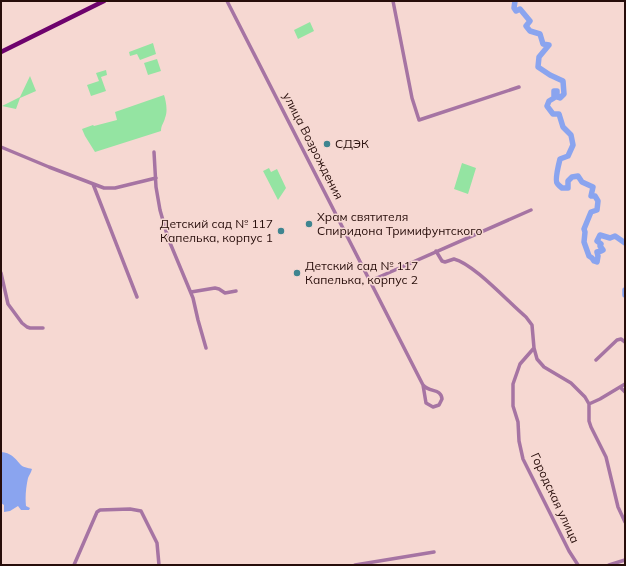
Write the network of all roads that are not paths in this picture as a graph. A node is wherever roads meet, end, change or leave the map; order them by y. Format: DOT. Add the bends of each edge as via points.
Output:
graph roads {
  1 [pos="104,1"];
  2 [pos="227,1"];
  3 [pos="393,1"];
  4 [pos="1,52"];
  5 [pos="519,87"];
  6 [pos="1,147"];
  7 [pos="154,152"];
  8 [pos="156,178"];
  9 [pos="92,184"];
  10 [pos="531,210"];
  11 [pos="436,251"];
  12 [pos="1,273"];
  13 [pos="370,281"];
  14 [pos="236,291"];
  15 [pos="191,292"];
  16 [pos="138,296"];
  17 [pos="44,328"];
  18 [pos="625,342"];
  19 [pos="206,348"];
  20 [pos="534,348"];
  21 [pos="596,360"];
  22 [pos="625,384"];
  23 [pos="423,385"];
  24 [pos="620,387"];
  25 [pos="625,392"];
  26 [pos="590,404"];
  27 [pos="625,522"];
  28 [pos="434,552"];
  29 [pos="625,560"];
  30 [pos="74,565"];
  31 [pos="159,565"];
  32 [pos="354,565"];
  33 [pos="578,565"];
  34 [pos="609,565"];
  1 -- 4 [label="main road"];
  2 -- 13 [label="street, улица Возрождения"];
  3 -- 5 [label="street" via="412,98 419,120"];
  6 -- 9 [label="street"];
  7 -- 8 [label="street"];
  8 -- 9 [label="street" via="108,189"];
  8 -- 15 [label="street" via="158,200 168,238"];
  9 -- 16 [label="street"];
  10 -- 11 [label="street"];
  11 -- 13 [label="street"];
  11 -- 20 [label="street" via="444,262 454,259 466,264 526,318 532,325"];
  12 -- 17 [label="street" via="8,304 22,323 30,328"];
  13 -- 23 [label="street, улица Возрождения"];
  14 -- 15 [label="street" via="225,294 215,288"];
  15 -- 19 [label="street"];
  18 -- 21 [label="street" via="617,340"];
  20 -- 26 [label="street" via="537,359 544,366 571,383"];
  20 -- 33 [label="street, Городская улица" via="520,364 513,384 513,406 518,422 519,441 527,467"];
  22 -- 24 [label="street"];
  23 -- 23 [label="street, улица Возрождения" via="426,403 432,407 438,406 442,401 440,393 428,390"];
  24 -- 25 [label="street"];
  24 -- 26 [label="street"];
  26 -- 27 [label="street" via="591,427 606,457 618,507"];
  28 -- 32 [label="street"];
  29 -- 34 [label="street"];
  30 -- 31 [label="street" via="97,512 130,509 141,511 145,517 157,543"];
}
